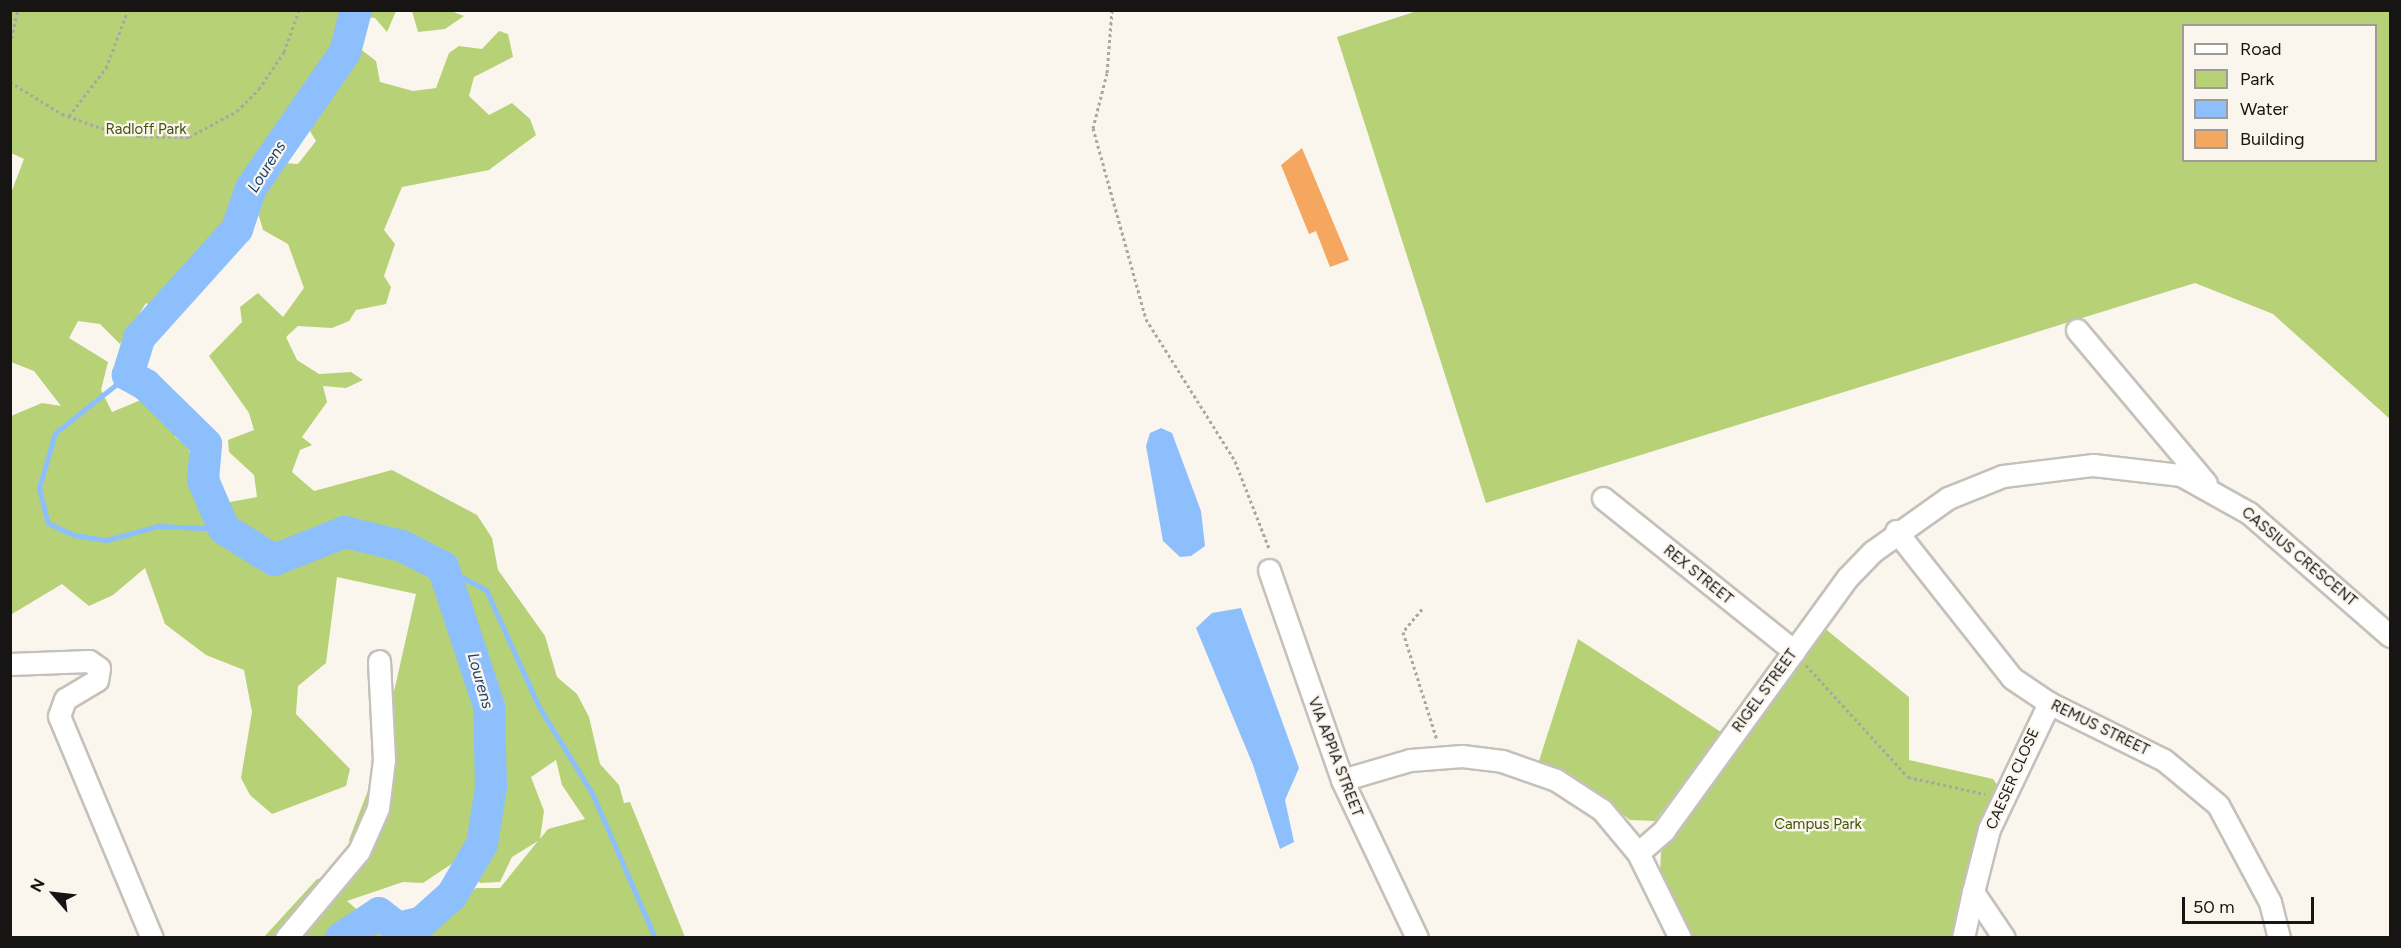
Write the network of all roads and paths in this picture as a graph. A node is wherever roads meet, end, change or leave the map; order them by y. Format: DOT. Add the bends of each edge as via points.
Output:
graph roads {
  1 [pos="18,10"];
  2 [pos="128,10"];
  3 [pos="299,10"];
  4 [pos="1112,10"];
  5 [pos="10,44"];
  6 [pos="10,82"];
  7 [pos="69,116"];
  8 [pos="2077,330"];
  9 [pos="2210,489"];
  10 [pos="1603,498"];
  11 [pos="1896,531"];
  12 [pos="1269,548"];
  13 [pos="1269,570"];
  14 [pos="1422,609"];
  15 [pos="2391,636"];
  16 [pos="1794,651"];
  17 [pos="379,661"];
  18 [pos="10,664"];
  19 [pos="2049,703"];
  20 [pos="1438,757"];
  21 [pos="1342,780"];
  22 [pos="2002,798"];
  23 [pos="1638,853"];
  24 [pos="1973,892"];
  25 [pos="152,938"];
  26 [pos="286,938"];
  27 [pos="1417,938"];
  28 [pos="1680,938"];
  29 [pos="1963,938"];
  30 [pos="2004,938"];
  31 [pos="2279,938"];
  1 -- 5 [label="path"];
  2 -- 7 [label="path" via="106,68"];
  3 -- 7 [label="path" via="284,52 259,89 237,111 189,136 138,136"];
  4 -- 12 [label="path" via="1107,73 1093,128 1146,319 1235,461"];
  6 -- 7 [label="path"];
  8 -- 9 [label="street"];
  9 -- 11 [label="street, CASSIUS CRESCENT" via="2181,475 2123,465 2035,469 1970,487"];
  9 -- 15 [label="street, CASSIUS CRESCENT" via="2249,513"];
  10 -- 16 [label="street, REX STREET"];
  11 -- 16 [label="street, RIGEL STREET" via="1847,578"];
  11 -- 19 [label="street, REMUS STREET" via="2012,678"];
  13 -- 21 [label="street, VIA APPIA STREET"];
  14 -- 20 [label="path" via="1403,632 1436,730"];
  16 -- 22 [label="path" via="1908,777"];
  16 -- 23 [label="street, RIGEL STREET" via="1664,830"];
  17 -- 26 [label="street" via="384,760 378,808 359,851"];
  18 -- 25 [label="street" via="89,661 99,668 97,680 65,699 59,716"];
  19 -- 22 [label="street, CAESER CLOSE"];
  19 -- 31 [label="street, REMUS STREET" via="2164,760 2218,805 2271,902"];
  20 -- 21 [label="street" via="1369,768"];
  20 -- 23 [label="street" via="1502,761 1556,780 1602,810"];
  21 -- 27 [label="street, VIA APPIA STREET"];
  22 -- 24 [label="street, CAESER CLOSE"];
  23 -- 28 [label="street"];
  24 -- 29 [label="street, CAESER CLOSE"];
  24 -- 30 [label="street"];
}
